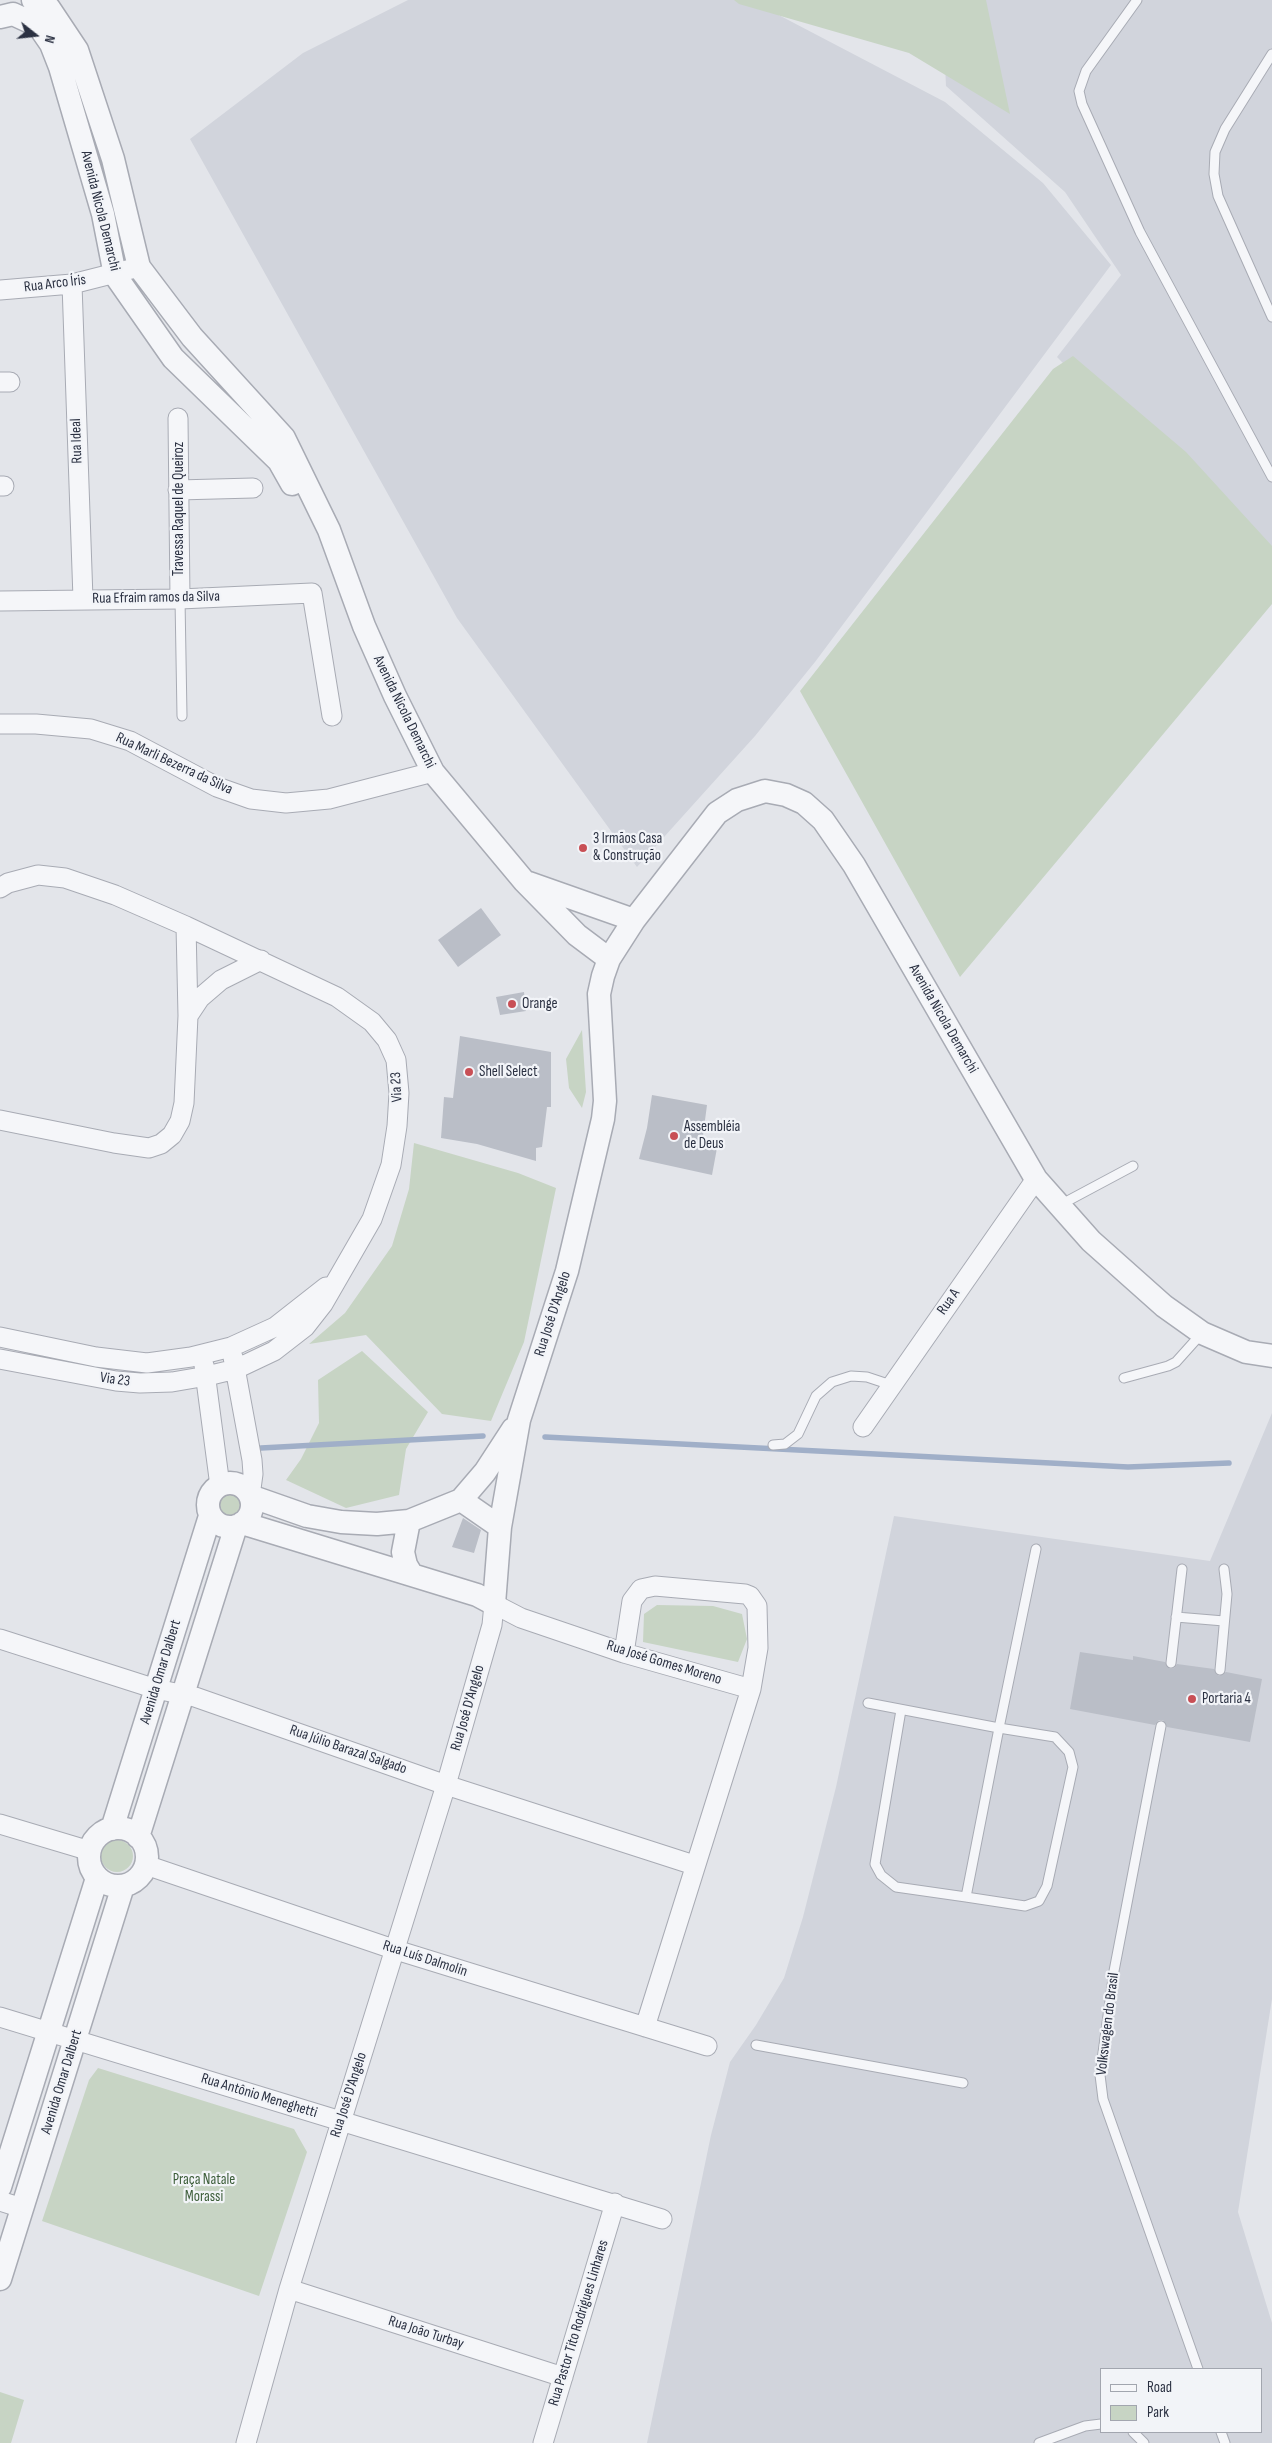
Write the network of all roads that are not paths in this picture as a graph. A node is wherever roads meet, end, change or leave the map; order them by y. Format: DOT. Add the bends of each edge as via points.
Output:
graph roads {
  1 [pos="1137,0"];
  2 [pos="44,3"];
  3 [pos="0,17"];
  4 [pos="40,28"];
  5 [pos="1272,54"];
  6 [pos="139,267"];
  7 [pos="115,275"];
  8 [pos="72,284"];
  9 [pos="0,290"];
  10 [pos="1272,317"];
  11 [pos="178,418"];
  12 [pos="1272,477"];
  13 [pos="253,488"];
  14 [pos="178,490"];
  15 [pos="346,575"];
  16 [pos="83,599"];
  17 [pos="180,599"];
  18 [pos="0,601"];
  19 [pos="182,716"];
  20 [pos="332,716"];
  21 [pos="0,724"];
  22 [pos="433,772"];
  23 [pos="524,881"];
  24 [pos="0,888"];
  25 [pos="634,920"];
  26 [pos="186,926"];
  27 [pos="609,959"];
  28 [pos="261,960"];
  29 [pos="188,1016"];
  30 [pos="0,1120"];
  31 [pos="1133,1166"];
  32 [pos="1036,1178"];
  33 [pos="1059,1205"];
  34 [pos="340,1274"];
  35 [pos="1202,1333"];
  36 [pos="0,1337"];
  37 [pos="231,1347"];
  38 [pos="202,1354"];
  39 [pos="1272,1356"];
  40 [pos="0,1359"];
  41 [pos="236,1369"];
  42 [pos="207,1376"];
  43 [pos="1124,1378"];
  44 [pos="891,1385"];
  45 [pos="519,1420"];
  46 [pos="863,1427"];
  47 [pos="773,1445"];
  48 [pos="220,1486"];
  49 [pos="250,1496"];
  50 [pos="461,1500"];
  51 [pos="210,1516"];
  52 [pos="409,1521"];
  53 [pos="239,1525"];
  54 [pos="500,1527"];
  55 [pos="1036,1549"];
  56 [pos="1182,1569"];
  57 [pos="1224,1569"];
  58 [pos="412,1576"];
  59 [pos="494,1604"];
  60 [pos="1176,1617"];
  61 [pos="1224,1621"];
  62 [pos="0,1639"];
  63 [pos="624,1652"];
  64 [pos="1171,1663"];
  65 [pos="1220,1670"];
  66 [pos="156,1689"];
  67 [pos="751,1689"];
  68 [pos="183,1696"];
  69 [pos="868,1704"];
  70 [pos="901,1710"];
  71 [pos="1161,1726"];
  72 [pos="999,1728"];
  73 [pos="446,1785"];
  74 [pos="0,1824"];
  75 [pos="112,1828"];
  76 [pos="138,1837"];
  77 [pos="90,1851"];
  78 [pos="146,1865"];
  79 [pos="694,1866"];
  80 [pos="97,1878"];
  81 [pos="123,1886"];
  82 [pos="966,1897"];
  83 [pos="396,1950"];
  84 [pos="0,2017"];
  85 [pos="645,2027"];
  86 [pos="49,2031"];
  87 [pos="75,2040"];
  88 [pos="756,2045"];
  89 [pos="707,2046"];
  90 [pos="963,2083"];
  91 [pos="340,2121"];
  92 [pos="0,2187"];
  93 [pos="0,2202"];
  94 [pos="615,2203"];
  95 [pos="22,2208"];
  96 [pos="662,2218"];
  97 [pos="0,2279"];
  98 [pos="289,2289"];
  99 [pos="1198,2368"];
  100 [pos="564,2377"];
  101 [pos="1100,2424"];
  102 [pos="1134,2433"];
  103 [pos="246,2443"];
  104 [pos="543,2443"];
  105 [pos="1039,2443"];
  106 [pos="1144,2443"];
  1 -- 12 [label="lane" via="1086,71 1079,91 1082,104 1140,232"];
  2 -- 4 [label="street"];
  2 -- 6 [label="street, Avenida Nicola Demarchi" via="77,50 113,159"];
  3 -- 4 [label="street" via="13,14"];
  4 -- 7 [label="street, Avenida Nicola Demarchi" via="60,67 103,214"];
  5 -- 10 [label="lane" via="1225,129 1215,152 1214,174 1218,196"];
  6 -- 7 [label="street, Rua Arco Íris"];
  6 -- 15 [label="street, Avenida Nicola Demarchi" via="192,337 284,438 329,530"];
  7 -- 8 [label="street, Rua Arco Íris"];
  7 -- 15 [label="street, Avenida Nicola Demarchi" via="173,358 279,461"];
  8 -- 9 [label="street, Rua Arco Íris"];
  8 -- 16 [label="street, Rua Ideal"];
  11 -- 14 [label="street, Travessa Raquel de Queiroz"];
  13 -- 14 [label="street"];
  14 -- 17 [label="street, Travessa Raquel de Queiroz"];
  15 -- 22 [label="street, Avenida Nicola Demarchi" via="364,626"];
  16 -- 17 [label="street, Rua Efraim ramos da Silva"];
  16 -- 18 [label="street, Rua Efraim ramos da Silva"];
  17 -- 19 [label="lane"];
  17 -- 20 [label="street, Rua Efraim ramos da Silva" via="312,593"];
  21 -- 22 [label="street, Rua Marli Bezerra da Silva" via="91,729 130,741 217,787 251,799 286,803 329,799"];
  22 -- 23 [label="street, Avenida Nicola Demarchi"];
  23 -- 25 [label="street"];
  23 -- 27 [label="street, Avenida Nicola Demarchi" via="577,935"];
  24 -- 26 [label="street, Via 23" via="38,875 65,878 115,895"];
  25 -- 27 [label="street, Avenida Nicola Demarchi"];
  25 -- 32 [label="street, Avenida Nicola Demarchi" via="717,813 737,800 765,791 804,803 823,820 854,864"];
  26 -- 28 [label="street, Via 23"];
  26 -- 29 [label="street"];
  27 -- 45 [label="street, Rua José D'Angelo" via="599,994 605,1101 603,1119 567,1271"];
  28 -- 29 [label="street" via="221,980 200,998"];
  28 -- 34 [label="street, Via 23" via="336,997 372,1022 387,1040 396,1060 399,1093 390,1166 372,1219 356,1252"];
  29 -- 30 [label="street" via="184,1103 180,1121 172,1135 161,1144 149,1148 114,1143"];
  31 -- 33 [label="lane"];
  32 -- 33 [label="street, Avenida Nicola Demarchi"];
  32 -- 44 [label="street, Rua A"];
  33 -- 35 [label="street, Avenida Nicola Demarchi" via="1091,1241 1164,1306"];
  34 -- 37 [label="street, Via 23" via="311,1301 275,1327"];
  34 -- 41 [label="street, Via 23" via="305,1327 274,1352"];
  35 -- 39 [label="street, Avenida Nicola Demarchi" via="1246,1352"];
  35 -- 43 [label="lane" via="1176,1362"];
  36 -- 38 [label="street, Via 23" via="96,1357 147,1363"];
  37 -- 38 [label="street, Via 23"];
  37 -- 41 [label="street"];
  38 -- 42 [label="street"];
  40 -- 42 [label="street, Via 23" via="140,1384"];
  41 -- 42 [label="street, Via 23"];
  41 -- 49 [label="street" via="252,1460"];
  42 -- 48 [label="street"];
  44 -- 46 [label="street, Rua A"];
  44 -- 47 [label="lane" via="867,1377 851,1376 832,1382 816,1396 798,1434 785,1444"];
  45 -- 50 [label="street" via="485,1472"];
  45 -- 54 [label="street, Rua José D'Angelo"];
  48 -- 49 [label="street" via="240,1486"];
  48 -- 51 [label="street" via="210,1495"];
  49 -- 52 [label="street" via="307,1516 341,1522 376,1524"];
  49 -- 53 [label="street" via="251,1511"];
  50 -- 52 [label="street"];
  50 -- 54 [label="street"];
  51 -- 53 [label="street" via="221,1526"];
  51 -- 66 [label="street, Avenida Omar Dalbert"];
  52 -- 58 [label="street" via="403,1552"];
  53 -- 58 [label="street, Rua José Gomes Moreno"];
  53 -- 68 [label="street, Avenida Omar Dalbert"];
  54 -- 59 [label="street, Rua José D'Angelo"];
  55 -- 72 [label="lane"];
  56 -- 60 [label="lane"];
  57 -- 61 [label="lane" via="1227,1594"];
  58 -- 59 [label="street, Rua José Gomes Moreno" via="477,1595"];
  59 -- 63 [label="street, Rua José Gomes Moreno" via="520,1618"];
  59 -- 73 [label="street, Rua José D'Angelo" via="492,1625"];
  60 -- 61 [label="lane"];
  60 -- 64 [label="lane"];
  61 -- 65 [label="lane"];
  62 -- 66 [label="street, Rua Júlio Barazal Salgado"];
  63 -- 67 [label="street, Rua José Gomes Moreno"];
  63 -- 67 [label="street" via="632,1601 640,1589 654,1586 745,1594 757,1606 758,1648"];
  66 -- 68 [label="street, Rua Júlio Barazal Salgado"];
  66 -- 75 [label="street, Avenida Omar Dalbert"];
  67 -- 79 [label="street"];
  68 -- 73 [label="street, Rua Júlio Barazal Salgado" via="195,1697"];
  68 -- 76 [label="street, Avenida Omar Dalbert"];
  69 -- 70 [label="lane"];
  70 -- 72 [label="lane"];
  70 -- 82 [label="lane" via="875,1864 881,1875 896,1887"];
  71 -- 99 [label="lane, Volkswagen do Brasil" via="1114,1971 1100,2075 1103,2100"];
  72 -- 82 [label="lane"];
  72 -- 82 [label="lane" via="1055,1737 1069,1752 1073,1766 1047,1886 1039,1901 1025,1906"];
  73 -- 79 [label="street, Rua Júlio Barazal Salgado"];
  73 -- 83 [label="street, Rua José D'Angelo"];
  74 -- 77 [label="street"];
  75 -- 76 [label="street" via="126,1829"];
  75 -- 77 [label="street" via="98,1836"];
  76 -- 78 [label="street" via="146,1850"];
  77 -- 80 [label="street" via="90,1865"];
  78 -- 81 [label="street" via="137,1879"];
  78 -- 83 [label="street, Rua Luís Dalmolin"];
  79 -- 85 [label="street"];
  80 -- 81 [label="street" via="109,1885"];
  80 -- 86 [label="street, Avenida Omar Dalbert"];
  81 -- 87 [label="street, Avenida Omar Dalbert"];
  83 -- 85 [label="street, Rua Luís Dalmolin"];
  83 -- 91 [label="street, Rua José D'Angelo"];
  84 -- 86 [label="street, Rua Antônio Meneghetti"];
  85 -- 89 [label="street, Rua Luís Dalmolin"];
  86 -- 87 [label="street, Rua Antônio Meneghetti"];
  86 -- 92 [label="street, Avenida Omar Dalbert"];
  87 -- 91 [label="street, Rua Antônio Meneghetti"];
  87 -- 95 [label="street, Avenida Omar Dalbert"];
  88 -- 90 [label="lane"];
  91 -- 94 [label="street, Rua Antônio Meneghetti"];
  91 -- 98 [label="street, Rua José D'Angelo"];
  93 -- 95 [label="street"];
  94 -- 96 [label="street, Rua Antônio Meneghetti"];
  94 -- 100 [label="street, Rua Pastor Tito Rodrigues Linhares"];
  95 -- 97 [label="street, Avenida Omar Dalbert"];
  98 -- 100 [label="street, Rua João Turbay"];
  98 -- 103 [label="street, Rua José D'Angelo"];
  100 -- 104 [label="street, Rua Pastor Tito Rodrigues Linhares"];
  101 -- 105 [label="lane" via="1084,2426"];
  102 -- 106 [label="lane"];
}
